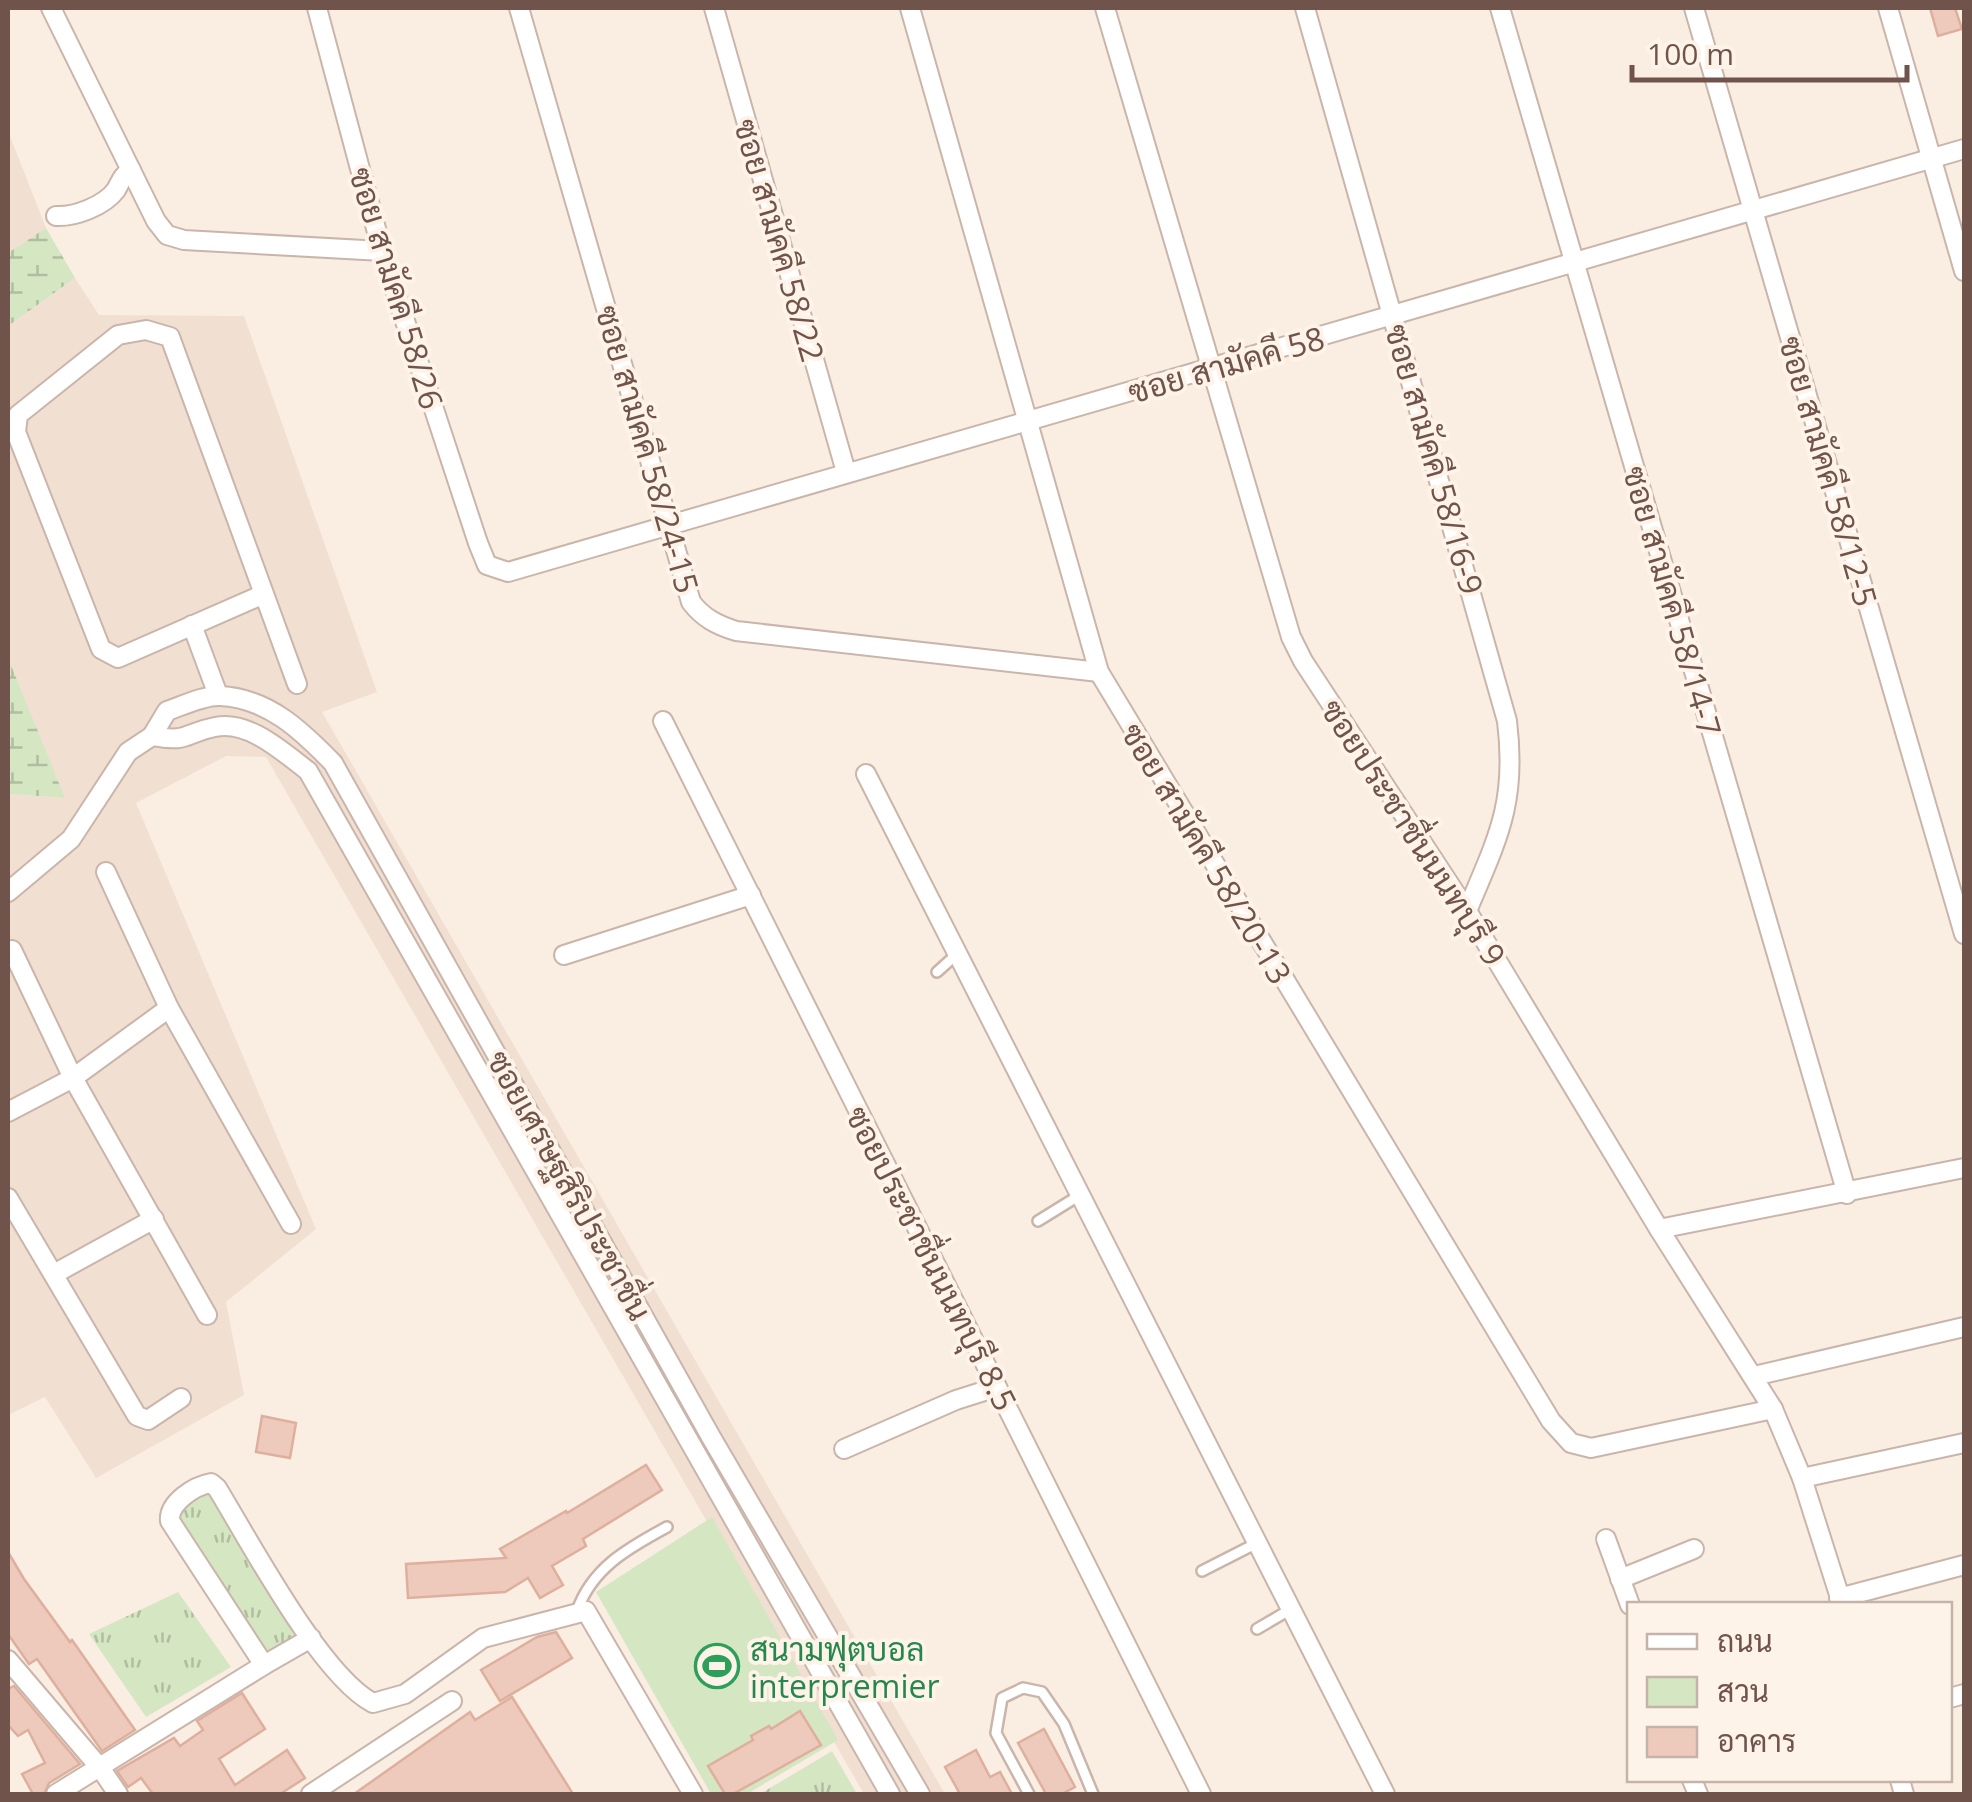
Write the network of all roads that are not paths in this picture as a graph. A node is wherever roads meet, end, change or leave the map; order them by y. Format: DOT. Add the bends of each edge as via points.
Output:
graph roads {
  1 [pos="51,8"];
  2 [pos="317,8"];
  3 [pos="519,8"];
  4 [pos="714,8"];
  5 [pos="910,8"];
  6 [pos="1105,8"];
  7 [pos="1305,8"];
  8 [pos="1500,8"];
  9 [pos="1694,8"];
  10 [pos="1888,8"];
  11 [pos="1964,149"];
  12 [pos="1931,158"];
  13 [pos="131,170"];
  14 [pos="1753,210"];
  15 [pos="56,216"];
  16 [pos="382,250"];
  17 [pos="1574,263"];
  18 [pos="1964,271"];
  19 [pos="1394,314"];
  20 [pos="1212,368"];
  21 [pos="1028,421"];
  22 [pos="846,472"];
  23 [pos="669,525"];
  24 [pos="487,565"];
  25 [pos="264,594"];
  26 [pos="192,624"];
  27 [pos="1099,672"];
  28 [pos="297,684"];
  29 [pos="218,695"];
  30 [pos="664,721"];
  31 [pos="152,736"];
  32 [pos="866,774"];
  33 [pos="106,872"];
  34 [pos="8,892"];
  35 [pos="750,895"];
  36 [pos="1467,911"];
  37 [pos="1964,934"];
  38 [pos="12,950"];
  39 [pos="957,954"];
  40 [pos="564,955"];
  41 [pos="936,972"];
  42 [pos="169,1008"];
  43 [pos="73,1078"];
  44 [pos="8,1112"];
  45 [pos="1964,1168"];
  46 [pos="1847,1194"];
  47 [pos="1080,1195"];
  48 [pos="8,1198"];
  49 [pos="154,1219"];
  50 [pos="1038,1221"];
  51 [pos="291,1224"];
  52 [pos="1660,1229"];
  53 [pos="54,1274"];
  54 [pos="207,1315"];
  55 [pos="1964,1327"];
  56 [pos="1754,1376"];
  57 [pos="997,1387"];
  58 [pos="182,1398"];
  59 [pos="1773,1409"];
  60 [pos="1964,1443"];
  61 [pos="844,1448"];
  62 [pos="1802,1478"];
  63 [pos="667,1527"];
  64 [pos="1606,1539"];
  65 [pos="1258,1543"];
  66 [pos="1694,1549"];
  67 [pos="1964,1566"];
  68 [pos="1202,1570"];
  69 [pos="1620,1579"];
  70 [pos="1841,1601"];
  71 [pos="1629,1602"];
  72 [pos="1291,1609"];
  73 [pos="577,1612"];
  74 [pos="1257,1628"];
  75 [pos="311,1638"];
  76 [pos="264,1664"];
  77 [pos="11,1671"];
  78 [pos="452,1701"];
  79 [pos="100,1769"];
  80 [pos="56,1794"];
  81 [pos="118,1794"];
  82 [pos="311,1794"];
  83 [pos="693,1794"];
  84 [pos="890,1794"];
  85 [pos="920,1794"];
  86 [pos="1029,1794"];
  87 [pos="1092,1794"];
  88 [pos="1201,1794"];
  89 [pos="1385,1794"];
  1 -- 13 [label="street"];
  2 -- 16 [label="street, ซอย สามัคคี 58/26"];
  3 -- 23 [label="street, ซอย สามัคคี 58/24-15"];
  4 -- 22 [label="street, ซอย สามัคคี 58/22"];
  5 -- 21 [label="street, ซอย สามัคคี 58/20-13"];
  6 -- 20 [label="street, ซอยประชาชื่นนนทบุรี 9"];
  7 -- 19 [label="street, ซอย สามัคคี 58/16-9"];
  8 -- 17 [label="street, ซอย สามัคคี 58/14-7"];
  9 -- 14 [label="street, ซอย สามัคคี 58/12-5"];
  10 -- 12 [label="street"];
  11 -- 12 [label="street, ซอย สามัคคี 58"];
  12 -- 14 [label="street, ซอย สามัคคี 58"];
  12 -- 18 [label="street"];
  13 -- 15 [label="street" via="100,203"];
  13 -- 16 [label="street" via="167,235"];
  14 -- 17 [label="street, ซอย สามัคคี 58"];
  14 -- 37 [label="street, ซอย สามัคคี 58/12-5"];
  16 -- 24 [label="street, ซอย สามัคคี 58/26"];
  17 -- 19 [label="street, ซอย สามัคคี 58"];
  17 -- 46 [label="street, ซอย สามัคคี 58/14-7"];
  19 -- 20 [label="street, ซอย สามัคคี 58"];
  19 -- 36 [label="street, ซอย สามัคคี 58/16-9" via="1508,721 1512,756 1504,822"];
  20 -- 21 [label="street, ซอย สามัคคี 58"];
  20 -- 36 [label="street, ซอยประชาชื่นนนทบุรี 9" via="1291,637"];
  21 -- 22 [label="street, ซอย สามัคคี 58"];
  21 -- 27 [label="street, ซอย สามัคคี 58/20-13"];
  22 -- 23 [label="street, ซอย สามัคคี 58"];
  23 -- 24 [label="street, ซอย สามัคคี 58" via="508,572"];
  23 -- 27 [label="street, ซอย สามัคคี 58/24-15" via="691,602 717,625"];
  25 -- 26 [label="street"];
  25 -- 26 [label="street" via="170,337 146,330 118,335 18,415 16,432 101,648 118,658"];
  25 -- 28 [label="street"];
  26 -- 29 [label="street"];
  27 -- 59 [label="street, ซอย สามัคคี 58/20-13" via="1560,1434 1591,1448"];
  29 -- 31 [label="street" via="167,711"];
  29 -- 85 [label="street, ซอยเศรษฐสิริประชาชื่น" via="262,706 299,728 333,763"];
  30 -- 35 [label="street, ซอยประชาชื่นนนทบุรี 8.5"];
  31 -- 34 [label="street" via="128,752 71,839"];
  31 -- 84 [label="street, ซอยเศรษฐสิริประชาชื่น" via="178,741 218,726 262,735 308,770"];
  32 -- 39 [label="street"];
  33 -- 42 [label="street"];
  35 -- 40 [label="street"];
  35 -- 57 [label="street, ซอยประชาชื่นนนทบุรี 8.5"];
  36 -- 52 [label="street, ซอยประชาชื่นนนทบุรี 9"];
  38 -- 43 [label="street"];
  39 -- 41 [label="lane"];
  39 -- 47 [label="street"];
  42 -- 43 [label="street"];
  42 -- 51 [label="street"];
  43 -- 44 [label="street"];
  43 -- 49 [label="street"];
  45 -- 46 [label="street"];
  46 -- 52 [label="street"];
  47 -- 50 [label="lane"];
  47 -- 65 [label="street"];
  48 -- 53 [label="street"];
  49 -- 53 [label="street"];
  49 -- 54 [label="street"];
  52 -- 56 [label="street, ซอยประชาชื่นนนทบุรี 9"];
  53 -- 58 [label="street" via="137,1416 148,1420"];
  55 -- 56 [label="street"];
  56 -- 59 [label="street, ซอยประชาชื่นนนทบุรี 9"];
  57 -- 61 [label="street"];
  57 -- 88 [label="street, ซอยประชาชื่นนนทบุรี 8.5"];
  59 -- 62 [label="street, ซอยประชาชื่นนนทบุรี 9"];
  60 -- 62 [label="street"];
  62 -- 70 [label="street, ซอยประชาชื่นนนทบุรี 9"];
  63 -- 73 [label="lane" via="609,1562 586,1588"];
  64 -- 69 [label="street"];
  65 -- 68 [label="lane"];
  65 -- 72 [label="street"];
  66 -- 69 [label="street"];
  67 -- 70 [label="street"];
  69 -- 71 [label="street"];
  72 -- 74 [label="lane"];
  72 -- 89 [label="street"];
  73 -- 75 [label="street" via="482,1638 404,1694 372,1703 355,1694"];
  73 -- 83 [label="street" via="593,1619"];
  75 -- 76 [label="street"];
  75 -- 76 [label="street" via="217,1488 203,1484 172,1506 170,1521"];
  76 -- 79 [label="street"];
  77 -- 79 [label="street"];
  78 -- 82 [label="street"];
  79 -- 80 [label="street"];
  79 -- 81 [label="street"];
  86 -- 87 [label="lane" via="996,1732 1002,1698 1023,1688 1042,1692 1064,1724"];
}
